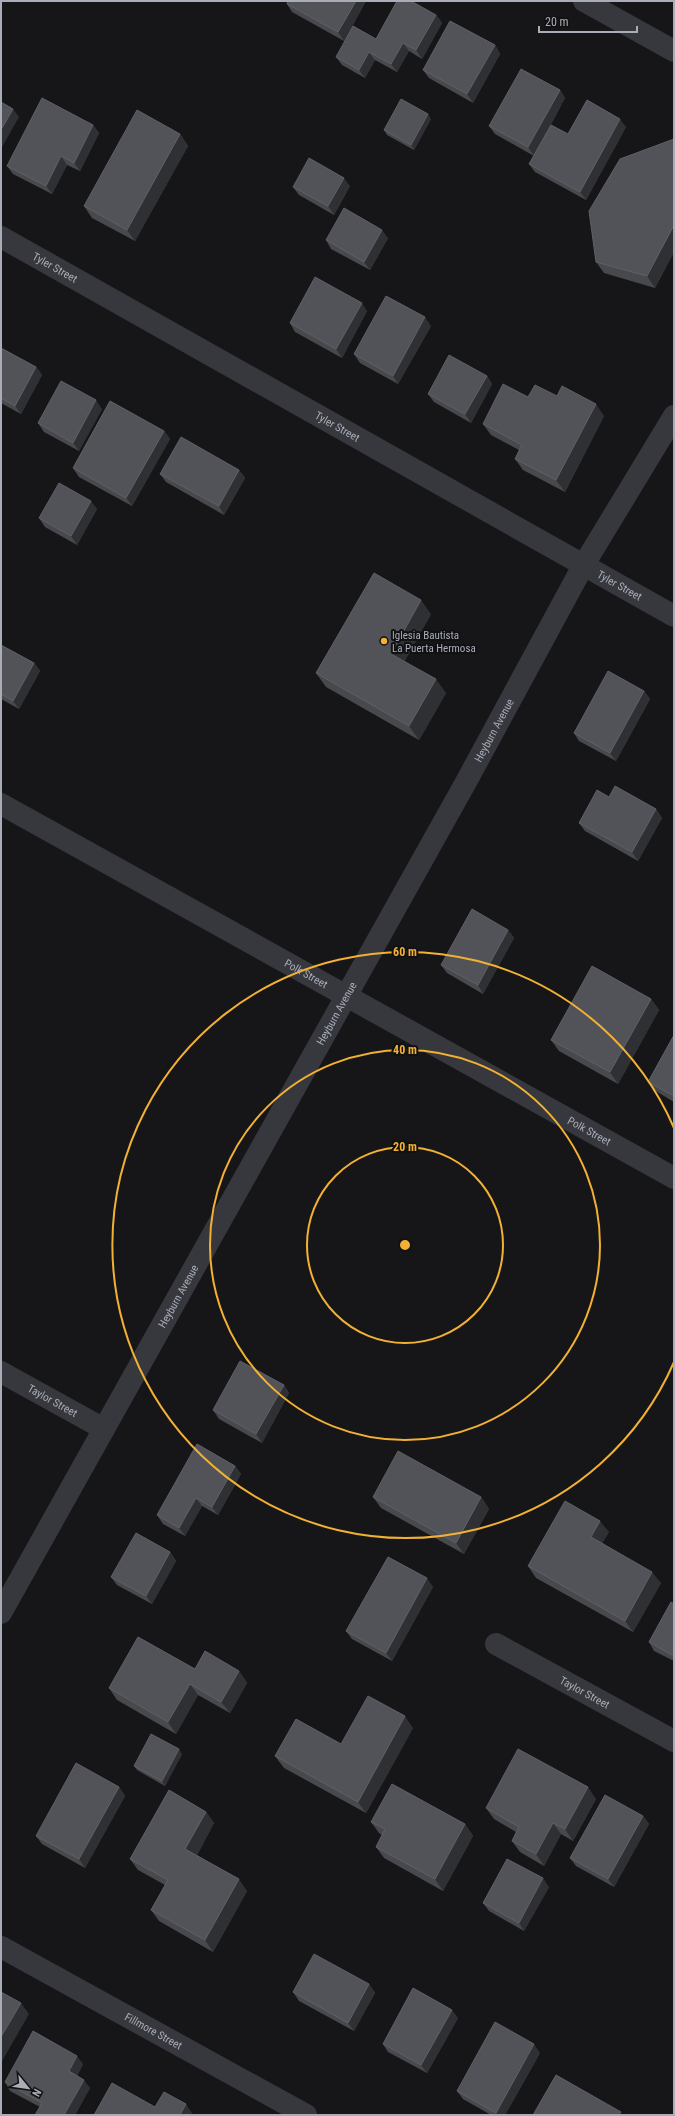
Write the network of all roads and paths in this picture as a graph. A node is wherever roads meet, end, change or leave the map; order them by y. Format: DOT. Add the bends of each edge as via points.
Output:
graph roads {
  1 [pos="584,1"];
  2 [pos="674,51"];
  3 [pos="1,238"];
  4 [pos="674,416"];
  5 [pos="583,566"];
  6 [pos="674,616"];
  7 [pos="1,804"];
  8 [pos="346,994"];
  9 [pos="674,1178"];
  10 [pos="1,1372"];
  11 [pos="104,1429"];
  12 [pos="1,1613"];
  13 [pos="496,1644"];
  14 [pos="674,1741"];
  15 [pos="1,1946"];
  16 [pos="306,2115"];
  1 -- 2 [label="street"];
  3 -- 5 [label="street, Tyler Street"];
  4 -- 5 [label="street, Heyburn Avenue"];
  5 -- 6 [label="street, Tyler Street"];
  5 -- 8 [label="street, Heyburn Avenue" via="466,782"];
  7 -- 8 [label="street, Polk Street"];
  8 -- 9 [label="street, Polk Street"];
  8 -- 11 [label="street, Heyburn Avenue"];
  10 -- 11 [label="street, Taylor Street"];
  11 -- 12 [label="street, Heyburn Avenue"];
  13 -- 14 [label="street, Taylor Street"];
  15 -- 16 [label="street, Fillmore Street"];
}
